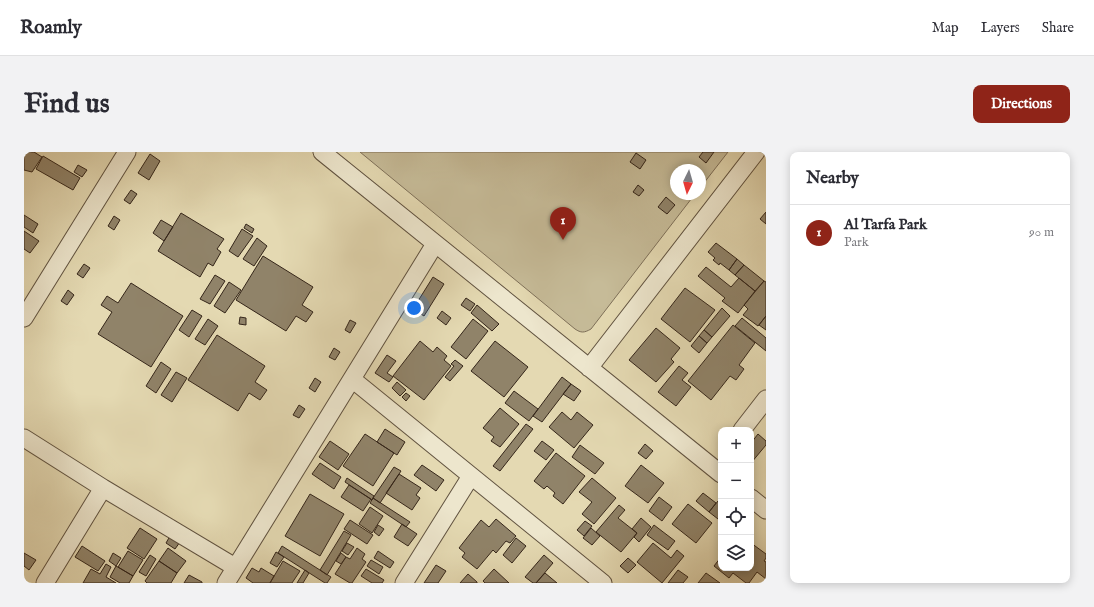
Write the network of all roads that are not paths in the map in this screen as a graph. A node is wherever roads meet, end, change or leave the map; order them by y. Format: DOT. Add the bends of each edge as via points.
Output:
graph roads {
  1 [pos="127,152"];
  2 [pos="322,152"];
  3 [pos="756,152"];
  4 [pos="435,244"];
  5 [pos="24,318"];
  6 [pos="589,368"];
  7 [pos="352,379"];
  8 [pos="766,399"];
  9 [pos="744,427"];
  10 [pos="24,438"];
  11 [pos="718,466"];
  12 [pos="471,476"];
  13 [pos="103,488"];
  14 [pos="752,499"];
  15 [pos="766,510"];
  16 [pos="235,567"];
  17 [pos="45,583"];
  18 [pos="226,583"];
  19 [pos="404,583"];
  20 [pos="603,583"];
  1 -- 5 [label="street"];
  2 -- 4 [label="street"];
  3 -- 6 [label="street"];
  4 -- 6 [label="street"];
  4 -- 7 [label="street"];
  6 -- 11 [label="street"];
  7 -- 12 [label="street"];
  7 -- 16 [label="street"];
  8 -- 9 [label="street"];
  10 -- 13 [label="street"];
  12 -- 19 [label="street"];
  12 -- 20 [label="street"];
  13 -- 16 [label="street"];
  13 -- 17 [label="street"];
  14 -- 15 [label="street"];
  16 -- 18 [label="street"];
}
